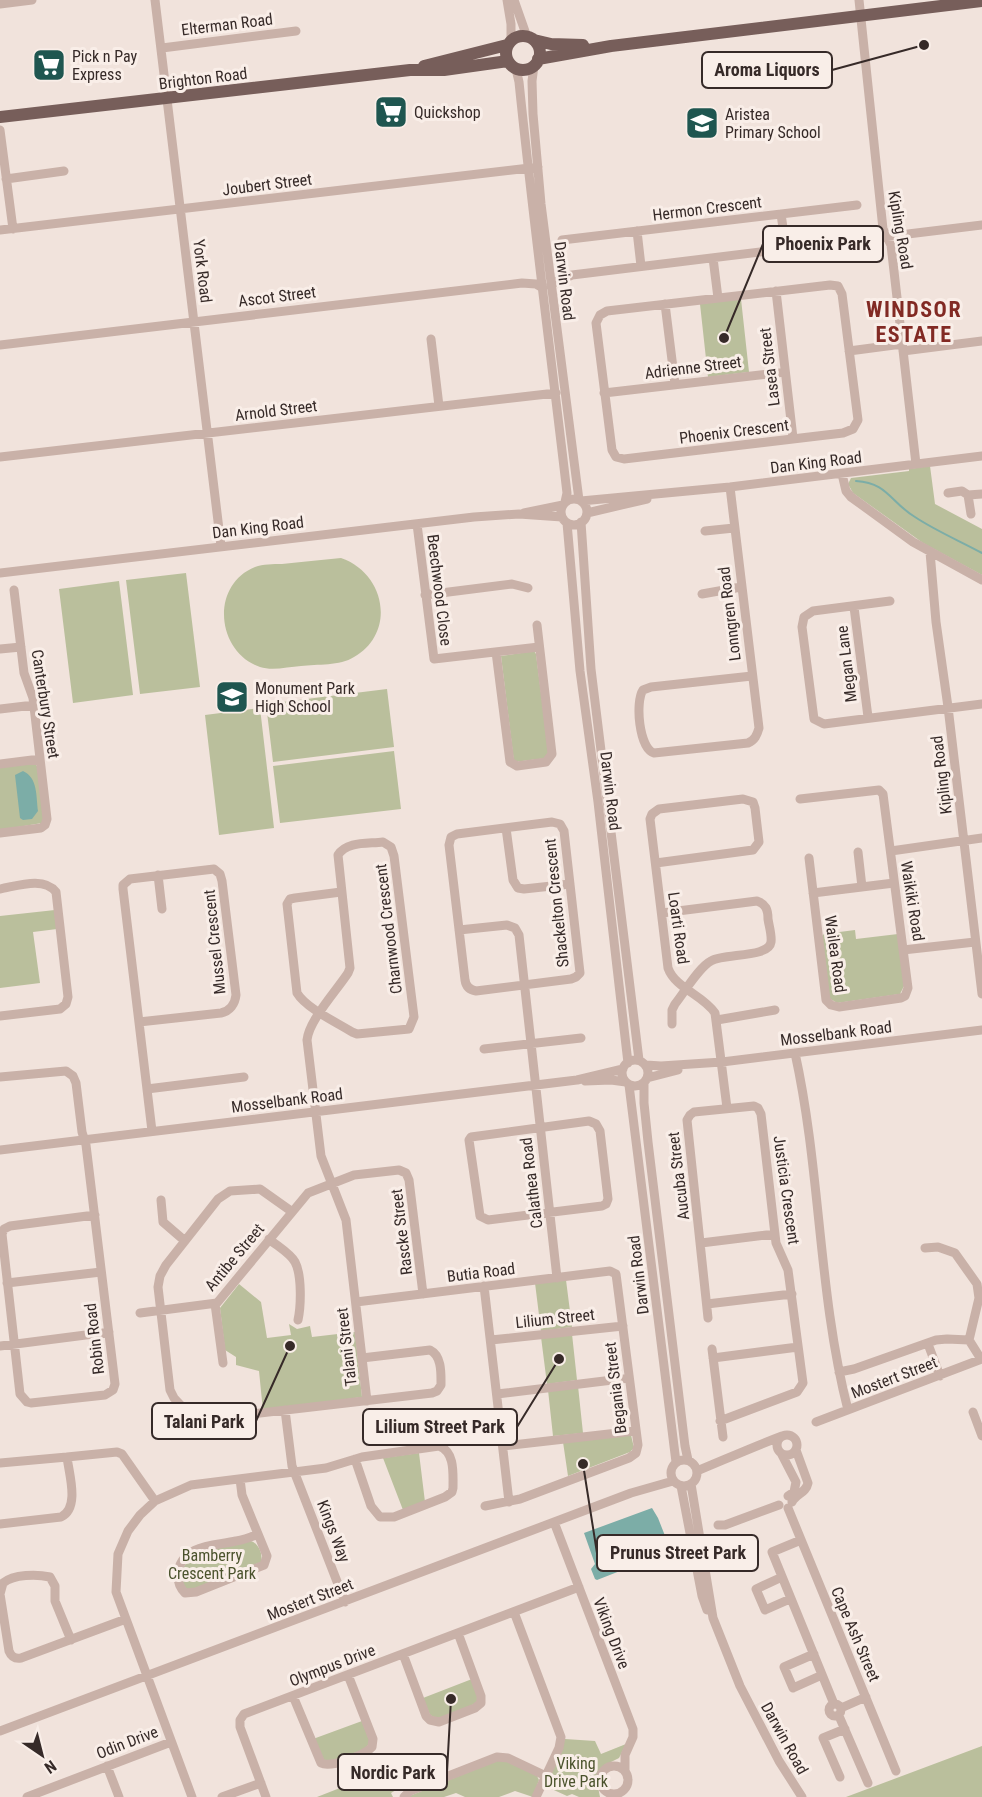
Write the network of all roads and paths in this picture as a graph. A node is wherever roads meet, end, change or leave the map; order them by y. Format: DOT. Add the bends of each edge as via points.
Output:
graph roads {
  1 [pos="32,0"];
  2 [pos="155,0"];
  3 [pos="507,0"];
  4 [pos="514,0"];
  5 [pos="859,0"];
  6 [pos="982,2"];
  7 [pos="0,4"];
  8 [pos="861,16"];
  9 [pos="296,31"];
  10 [pos="530,39"];
  11 [pos="509,43"];
  12 [pos="610,46"];
  13 [pos="162,48"];
  14 [pos="536,62"];
  15 [pos="512,65"];
  16 [pos="410,70"];
  17 [pos="167,98"];
  18 [pos="0,117"];
  19 [pos="0,130"];
  20 [pos="538,167"];
  21 [pos="527,168"];
  22 [pos="64,171"];
  23 [pos="6,179"];
  24 [pos="857,205"];
  25 [pos="180,209"];
  26 [pos="781,214"];
  27 [pos="982,225"];
  28 [pos="13,229"];
  29 [pos="0,231"];
  30 [pos="637,231"];
  31 [pos="887,237"];
  32 [pos="562,240"];
  33 [pos="786,249"];
  34 [pos="713,258"];
  35 [pos="640,267"];
  36 [pos="545,271"];
  37 [pos="572,275"];
  38 [pos="522,283"];
  39 [pos="547,286"];
  40 [pos="776,291"];
  41 [pos="718,298"];
  42 [pos="665,304"];
  43 [pos="194,321"];
  44 [pos="431,339"];
  45 [pos="982,341"];
  46 [pos="0,345"];
  47 [pos="903,347"];
  48 [pos="849,351"];
  49 [pos="785,372"];
  50 [pos="675,384"];
  51 [pos="556,393"];
  52 [pos="604,393"];
  53 [pos="440,406"];
  54 [pos="208,433"];
  55 [pos="793,438"];
  56 [pos="982,456"];
  57 [pos="0,457"];
  58 [pos="916,464"];
  59 [pos="842,474"];
  60 [pos="730,487"];
  61 [pos="948,493"];
  62 [pos="982,494"];
  63 [pos="654,495"];
  64 [pos="968,495"];
  65 [pos="580,500"];
  66 [pos="564,503"];
  67 [pos="586,513"];
  68 [pos="519,514"];
  69 [pos="971,514"];
  70 [pos="565,520"];
  71 [pos="581,522"];
  72 [pos="417,524"];
  73 [pos="734,528"];
  74 [pos="705,531"];
  75 [pos="221,546"];
  76 [pos="930,552"];
  77 [pos="0,573"];
  78 [pos="982,580"];
  79 [pos="741,586"];
  80 [pos="528,588"];
  81 [pos="14,590"];
  82 [pos="702,594"];
  83 [pos="425,595"];
  84 [pos="890,602"];
  85 [pos="854,607"];
  86 [pos="537,625"];
  87 [pos="21,646"];
  88 [pos="539,647"];
  89 [pos="0,649"];
  90 [pos="496,652"];
  91 [pos="752,676"];
  92 [pos="982,704"];
  93 [pos="34,705"];
  94 [pos="948,707"];
  95 [pos="0,709"];
  96 [pos="868,717"];
  97 [pos="40,759"];
  98 [pos="0,764"];
  99 [pos="800,799"];
  100 [pos="506,828"];
  101 [pos="0,833"];
  102 [pos="982,838"];
  103 [pos="964,840"];
  104 [pos="891,851"];
  105 [pos="858,852"];
  106 [pos="809,858"];
  107 [pos="656,863"];
  108 [pos="158,875"];
  109 [pos="894,883"];
  110 [pos="570,884"];
  111 [pos="862,887"];
  112 [pos="0,889"];
  113 [pos="341,892"];
  114 [pos="813,893"];
  115 [pos="162,909"];
  116 [pos="662,913"];
  117 [pos="459,930"];
  118 [pos="975,942"];
  119 [pos="903,950"];
  120 [pos="525,985"];
  121 [pos="687,989"];
  122 [pos="982,994"];
  123 [pos="776,1010"];
  124 [pos="321,1012"];
  125 [pos="0,1016"];
  126 [pos="717,1020"];
  127 [pos="139,1022"];
  128 [pos="672,1024"];
  129 [pos="982,1030"];
  130 [pos="581,1038"];
  131 [pos="532,1043"];
  132 [pos="484,1049"];
  133 [pos="795,1053"];
  134 [pos="722,1062"];
  135 [pos="642,1063"];
  136 [pos="694,1065"];
  137 [pos="625,1066"];
  138 [pos="0,1077"];
  139 [pos="244,1077"];
  140 [pos="577,1080"];
  141 [pos="646,1080"];
  142 [pos="628,1083"];
  143 [pos="537,1084"];
  144 [pos="147,1089"];
  145 [pos="727,1108"];
  146 [pos="315,1111"];
  147 [pos="539,1128"];
  148 [pos="152,1131"];
  149 [pos="85,1139"];
  150 [pos="0,1150"];
  151 [pos="332,1183"];
  152 [pos="161,1200"];
  153 [pos="291,1211"];
  154 [pos="549,1213"];
  155 [pos="95,1215"];
  156 [pos="775,1234"];
  157 [pos="269,1239"];
  158 [pos="184,1241"];
  159 [pos="701,1243"];
  160 [pos="925,1248"];
  161 [pos="610,1271"];
  162 [pos="101,1272"];
  163 [pos="557,1278"];
  164 [pos="7,1283"];
  165 [pos="484,1286"];
  166 [pos="423,1293"];
  167 [pos="792,1294"];
  168 [pos="356,1302"];
  169 [pos="214,1304"];
  170 [pos="707,1304"];
  171 [pos="161,1311"];
  172 [pos="140,1313"];
  173 [pos="708,1318"];
  174 [pos="298,1320"];
  175 [pos="623,1326"];
  176 [pos="108,1332"];
  177 [pos="491,1340"];
  178 [pos="969,1340"];
  179 [pos="14,1344"];
  180 [pos="927,1344"];
  181 [pos="0,1346"];
  182 [pos="798,1347"];
  183 [pos="362,1358"];
  184 [pos="982,1359"];
  185 [pos="223,1363"];
  186 [pos="839,1372"];
  187 [pos="939,1376"];
  188 [pos="629,1378"];
  189 [pos="497,1394"];
  190 [pos="367,1401"];
  191 [pos="285,1410"];
  192 [pos="848,1410"];
  193 [pos="973,1413"];
  194 [pos="720,1421"];
  195 [pos="816,1422"];
  196 [pos="980,1424"];
  197 [pos="635,1431"];
  198 [pos="782,1436"];
  199 [pos="982,1436"];
  200 [pos="723,1437"];
  201 [pos="763,1443"];
  202 [pos="503,1446"];
  203 [pos="796,1450"];
  204 [pos="780,1451"];
  205 [pos="68,1457"];
  206 [pos="355,1459"];
  207 [pos="676,1462"];
  208 [pos="0,1463"];
  209 [pos="693,1465"];
  210 [pos="295,1472"];
  211 [pos="240,1479"];
  212 [pos="679,1481"];
  213 [pos="155,1501"];
  214 [pos="509,1502"];
  215 [pos="787,1503"];
  216 [pos="485,1506"];
  217 [pos="554,1522"];
  218 [pos="0,1524"];
  219 [pos="718,1525"];
  220 [pos="258,1534"];
  221 [pos="801,1540"];
  222 [pos="782,1577"];
  223 [pos="579,1587"];
  224 [pos="790,1599"];
  225 [pos="345,1602"];
  226 [pos="514,1612"];
  227 [pos="126,1619"];
  228 [pos="458,1633"];
  229 [pos="71,1640"];
  230 [pos="403,1654"];
  231 [pos="814,1654"];
  232 [pos="348,1675"];
  233 [pos="822,1675"];
  234 [pos="147,1677"];
  235 [pos="293,1696"];
  236 [pos="866,1697"];
  237 [pos="838,1709"];
  238 [pos="844,1729"];
  239 [pos="0,1731"];
  240 [pos="171,1742"];
  241 [pos="625,1755"];
  242 [pos="611,1765"];
  243 [pos="107,1766"];
  244 [pos="625,1770"];
  245 [pos="896,1771"];
  246 [pos="546,1776"];
  247 [pos="840,1777"];
  248 [pos="261,1783"];
  249 [pos="868,1783"];
  250 [pos="602,1793"];
  251 [pos="612,1796"];
  252 [pos="27,1797"];
  253 [pos="119,1797"];
  254 [pos="192,1797"];
  255 [pos="222,1797"];
  256 [pos="266,1797"];
  257 [pos="404,1797"];
  258 [pos="536,1797"];
  259 [pos="797,1797"];
  260 [pos="802,1797"];
  1 -- 7 [label="street"];
  2 -- 13 [label="street, York Road"];
  3 -- 11 [label="street"];
  4 -- 10 [label="street"];
  5 -- 8 [label="street, Kipling Road"];
  6 -- 8 [label="main road"];
  8 -- 12 [label="main road"];
  8 -- 31 [label="street, Kipling Road" via="883,229"];
  9 -- 13 [label="street, Elterman Road"];
  10 -- 11 [label="main road" via="521,36"];
  10 -- 12 [label="main road" via="551,44"];
  10 -- 14 [label="main road" via="539,49"];
  11 -- 15 [label="main road" via="506,51"];
  11 -- 16 [label="main road, Brighton Road"];
  12 -- 14 [label="main road"];
  13 -- 17 [label="street, York Road"];
  14 -- 15 [label="main road" via="525,70"];
  14 -- 20 [label="street, Darwin Road" via="532,103"];
  15 -- 16 [label="main road, Brighton Road"];
  15 -- 21 [label="street, Darwin Road" via="519,82"];
  16 -- 17 [label="main road, Brighton Road"];
  17 -- 18 [label="main road, Brighton Road"];
  17 -- 25 [label="street, York Road"];
  19 -- 23 [label="street"];
  20 -- 21 [label="street, Joubert Street"];
  20 -- 36 [label="street, Darwin Road"];
  21 -- 25 [label="street, Joubert Street"];
  21 -- 36 [label="street, Darwin Road"];
  22 -- 23 [label="street"];
  23 -- 28 [label="street"];
  24 -- 26 [label="street"];
  25 -- 28 [label="street, Joubert Street"];
  25 -- 43 [label="street, York Road"];
  26 -- 30 [label="street, Hermon Crescent"];
  26 -- 33 [label="street, Hermon Crescent"];
  27 -- 31 [label="street"];
  28 -- 29 [label="street, Joubert Street"];
  30 -- 32 [label="street"];
  30 -- 35 [label="street, Hermon Crescent"];
  31 -- 33 [label="street"];
  31 -- 47 [label="street, Kipling Road"];
  33 -- 34 [label="street"];
  34 -- 35 [label="street"];
  34 -- 41 [label="street"];
  35 -- 37 [label="street"];
  36 -- 37 [label="street"];
  36 -- 38 [label="street, Ascot Street"];
  36 -- 39 [label="street, Darwin Road"];
  37 -- 39 [label="street"];
  38 -- 39 [label="street, Ascot Street"];
  38 -- 43 [label="street, Ascot Street"];
  39 -- 51 [label="street, Darwin Road"];
  39 -- 65 [label="street, Darwin Road"];
  40 -- 41 [label="street, Phoenix Crescent"];
  40 -- 48 [label="street, Phoenix Crescent" via="838,286"];
  40 -- 49 [label="street, Lasea Street"];
  41 -- 42 [label="street, Phoenix Crescent"];
  42 -- 50 [label="street"];
  42 -- 52 [label="street, Phoenix Crescent" via="607,311 598,317"];
  43 -- 46 [label="street, Ascot Street"];
  43 -- 54 [label="street, York Road"];
  44 -- 53 [label="street"];
  45 -- 47 [label="street"];
  47 -- 48 [label="street"];
  47 -- 58 [label="street, Kipling Road"];
  48 -- 55 [label="street, Phoenix Crescent" via="856,426 843,433"];
  49 -- 50 [label="street, Adrienne Street"];
  49 -- 55 [label="street, Lasea Street"];
  50 -- 52 [label="street, Adrienne Street"];
  51 -- 53 [label="street, Arnold Street"];
  51 -- 66 [label="street, Darwin Road" via="567,493"];
  52 -- 55 [label="street, Phoenix Crescent" via="612,450 621,459"];
  53 -- 54 [label="street, Arnold Street"];
  54 -- 57 [label="street, Arnold Street"];
  54 -- 75 [label="street, York Road"];
  56 -- 58 [label="street, Dan King Road"];
  58 -- 59 [label="street, Dan King Road"];
  59 -- 60 [label="street, Dan King Road"];
  59 -- 76 [label="street" via="851,497"];
  60 -- 63 [label="street, Dan King Road"];
  60 -- 73 [label="street, Lonngren Road"];
  61 -- 64 [label="street" via="962,491"];
  62 -- 64 [label="street"];
  63 -- 65 [label="street, Dan King Road"];
  63 -- 67 [label="street, Dan King Road"];
  64 -- 69 [label="street"];
  65 -- 66 [label="street"];
  65 -- 67 [label="street"];
  66 -- 68 [label="street, Dan King Road"];
  66 -- 70 [label="street"];
  67 -- 71 [label="street"];
  68 -- 70 [label="street, Dan King Road"];
  68 -- 72 [label="street, Dan King Road"];
  70 -- 71 [label="street"];
  70 -- 137 [label="street, Darwin Road"];
  71 -- 135 [label="street, Darwin Road" via="591,669"];
  72 -- 75 [label="street, Dan King Road"];
  72 -- 83 [label="street, Beechwood Close"];
  73 -- 74 [label="street"];
  73 -- 79 [label="street, Lonngren Road"];
  75 -- 77 [label="street, Dan King Road"];
  76 -- 78 [label="street"];
  76 -- 94 [label="street, Kipling Road"];
  79 -- 82 [label="street"];
  79 -- 91 [label="street, Lonngren Road"];
  80 -- 83 [label="street" via="512,584"];
  81 -- 87 [label="street, Canterbury Street"];
  83 -- 90 [label="street, Beechwood Close" via="434,659"];
  84 -- 85 [label="street"];
  85 -- 96 [label="street, Megan Lane"];
  85 -- 96 [label="street" via="813,611 802,619 813,716 824,723"];
  86 -- 88 [label="street"];
  87 -- 89 [label="street"];
  87 -- 93 [label="street, Canterbury Street"];
  88 -- 90 [label="street"];
  88 -- 90 [label="street" via="552,753 548,761 536,764 517,766 509,759"];
  91 -- 91 [label="street, Lonngren Road" via="643,690 638,702 646,748 651,752 748,743 759,728"];
  92 -- 94 [label="street"];
  93 -- 95 [label="street"];
  93 -- 97 [label="street, Canterbury Street"];
  94 -- 96 [label="street"];
  94 -- 103 [label="street, Kipling Road"];
  97 -- 98 [label="street"];
  97 -- 101 [label="street, Canterbury Street" via="46,823 41,828"];
  99 -- 104 [label="street, Waikiki Road" via="879,790 884,795"];
  100 -- 110 [label="street" via="513,879 518,888"];
  100 -- 110 [label="street, Shackelton Crescent" via="560,824"];
  100 -- 117 [label="street, Shackelton Crescent" via="453,835 448,845"];
  102 -- 103 [label="street"];
  103 -- 104 [label="street"];
  103 -- 118 [label="street, Kipling Road"];
  104 -- 109 [label="street, Waikiki Road"];
  105 -- 111 [label="street"];
  106 -- 114 [label="street, Wailea Road"];
  107 -- 107 [label="street, Loarti Road" via="650,819 659,809 742,799 749,800 755,808 759,842 756,848"];
  107 -- 116 [label="street, Loarti Road"];
  108 -- 115 [label="street"];
  108 -- 127 [label="street, Mussel Crescent" via="130,879 123,885"];
  108 -- 127 [label="street, Mussel Crescent" via="211,869 220,874 236,998 221,1013"];
  109 -- 111 [label="street, Wailea Road"];
  109 -- 119 [label="street, Waikiki Road"];
  110 -- 120 [label="street, Shackelton Crescent" via="580,973 571,980"];
  111 -- 114 [label="street, Wailea Road"];
  112 -- 125 [label="street" via="39,884 53,889 68,997 60,1009"];
  113 -- 124 [label="street, Charnwood Crescent" via="350,968"];
  113 -- 124 [label="street" via="295,897 286,904 297,993"];
  113 -- 124 [label="street, Charnwood Crescent" via="338,855 344,848 383,842 391,847 413,1023 405,1030 362,1035"];
  114 -- 119 [label="street, Wailea Road" via="824,995 831,1005 905,996 908,988"];
  116 -- 121 [label="street, Loarti Road" via="670,973"];
  116 -- 121 [label="street" via="757,901 767,908 771,943 767,949 712,960"];
  117 -- 120 [label="street, Calathea Road" via="507,925 516,928"];
  117 -- 120 [label="street, Shackelton Crescent" via="468,988 476,991"];
  118 -- 119 [label="street, Waikiki Road"];
  118 -- 122 [label="street, Kipling Road"];
  120 -- 131 [label="street, Calathea Road"];
  121 -- 126 [label="street, Loarti Road" via="711,1008"];
  121 -- 128 [label="street" via="672,1010"];
  123 -- 126 [label="street"];
  124 -- 146 [label="street, Talani Street" via="308,1035"];
  126 -- 134 [label="street"];
  127 -- 144 [label="street, Mussel Crescent"];
  129 -- 133 [label="street, Mosselbank Road"];
  130 -- 131 [label="street"];
  131 -- 132 [label="street"];
  131 -- 143 [label="street, Calathea Road"];
  133 -- 134 [label="street, Mosselbank Road"];
  133 -- 186 [label="street"];
  134 -- 136 [label="street, Mosselbank Road"];
  134 -- 145 [label="street"];
  135 -- 136 [label="street, Mosselbank Road"];
  135 -- 137 [label="street"];
  135 -- 141 [label="street" via="648,1073"];
  136 -- 141 [label="street, Mosselbank Road"];
  137 -- 140 [label="street, Mosselbank Road"];
  137 -- 142 [label="street" via="623,1076"];
  138 -- 149 [label="street, Robin Road" via="69,1073 76,1083"];
  139 -- 144 [label="street"];
  140 -- 142 [label="street, Mosselbank Road"];
  140 -- 143 [label="street, Mosselbank Road"];
  141 -- 142 [label="street" via="637,1086"];
  141 -- 209 [label="street, Darwin Road" via="646,1122 683,1434"];
  142 -- 207 [label="street, Darwin Road"];
  143 -- 146 [label="street, Mosselbank Road"];
  143 -- 147 [label="street, Calathea Road"];
  144 -- 148 [label="street, Mussel Crescent"];
  145 -- 156 [label="street, Justicia Crescent" via="751,1105 761,1112"];
  145 -- 159 [label="street, Aucuba Street" via="694,1112 687,1120"];
  146 -- 148 [label="street, Mosselbank Road"];
  146 -- 151 [label="street, Talani Street" via="321,1156"];
  147 -- 154 [label="street, Calathea Road"];
  147 -- 154 [label="street" via="589,1121 596,1124 608,1198 602,1206"];
  147 -- 154 [label="street" via="472,1136 469,1140 481,1218"];
  148 -- 149 [label="street, Mosselbank Road"];
  149 -- 150 [label="street, Mosselbank Road"];
  149 -- 155 [label="street, Robin Road"];
  151 -- 153 [label="street, Antibe Street" via="305,1194"];
  151 -- 166 [label="street, Rascke Street" via="354,1175 399,1170 406,1173"];
  151 -- 168 [label="street, Talani Street" via="346,1220"];
  152 -- 158 [label="street" via="163,1222"];
  153 -- 157 [label="street, Antibe Street"];
  153 -- 158 [label="street" via="260,1189 230,1191 220,1196"];
  154 -- 163 [label="street, Calathea Road"];
  155 -- 162 [label="street, Robin Road"];
  155 -- 164 [label="street, Robin Road" via="7,1227 2,1238"];
  156 -- 159 [label="street"];
  156 -- 167 [label="street, Justicia Crescent" via="778,1250 788,1266"];
  157 -- 169 [label="street, Antibe Street"];
  157 -- 174 [label="street" via="296,1265 301,1306"];
  158 -- 171 [label="street" via="160,1276"];
  159 -- 170 [label="street, Aucuba Street"];
  160 -- 178 [label="street" via="938,1247 954,1253 977,1284 979,1298"];
  161 -- 163 [label="street, Butia Road"];
  161 -- 175 [label="street, Begania Street" via="617,1276"];
  162 -- 164 [label="street"];
  162 -- 176 [label="street, Robin Road"];
  163 -- 165 [label="street, Butia Road"];
  164 -- 179 [label="street, Robin Road"];
  165 -- 166 [label="street, Butia Road"];
  165 -- 177 [label="street"];
  166 -- 168 [label="street, Butia Road"];
  167 -- 170 [label="street"];
  167 -- 182 [label="street, Justicia Crescent"];
  168 -- 183 [label="street, Talani Street"];
  169 -- 171 [label="street, Antibe Street"];
  169 -- 185 [label="street"];
  170 -- 173 [label="street, Aucuba Street"];
  171 -- 172 [label="street, Antibe Street"];
  171 -- 191 [label="street, Talani Street" via="171,1393 193,1418"];
  175 -- 177 [label="street, Lilium Street"];
  175 -- 188 [label="street, Begania Street"];
  176 -- 179 [label="street"];
  176 -- 179 [label="street, Robin Road" via="115,1384 105,1395 27,1402 20,1394"];
  177 -- 189 [label="street"];
  178 -- 180 [label="street" via="947,1339"];
  178 -- 184 [label="street"];
  179 -- 181 [label="street"];
  180 -- 186 [label="street"];
  180 -- 187 [label="street"];
  182 -- 194 [label="street, Justicia Crescent" via="803,1383 800,1391"];
  182 -- 194 [label="street" via="712,1354"];
  183 -- 190 [label="street, Talani Street"];
  183 -- 190 [label="street" via="430,1350 438,1356 438,1390"];
  184 -- 187 [label="street, Mostert Street"];
  186 -- 192 [label="street"];
  187 -- 192 [label="street, Mostert Street"];
  188 -- 189 [label="street"];
  188 -- 197 [label="street, Begania Street"];
  189 -- 202 [label="street"];
  190 -- 191 [label="street, Talani Street"];
  191 -- 210 [label="street, Kings Way"];
  192 -- 195 [label="street, Mostert Street"];
  193 -- 196 [label="street"];
  194 -- 200 [label="street"];
  196 -- 199 [label="street"];
  197 -- 202 [label="street"];
  197 -- 214 [label="street, Begania Street" via="637,1449 629,1458"];
  198 -- 201 [label="street"];
  198 -- 203 [label="street" via="792,1436 797,1442"];
  198 -- 204 [label="street" via="777,1442"];
  201 -- 204 [label="street"];
  201 -- 209 [label="street" via="722,1461"];
  202 -- 214 [label="street"];
  203 -- 204 [label="street" via="790,1455"];
  203 -- 215 [label="street" via="808,1483"];
  204 -- 215 [label="street, Cape Ash Street" via="796,1485"];
  205 -- 208 [label="street"];
  205 -- 213 [label="street" via="122,1454"];
  205 -- 218 [label="street" via="72,1500 66,1515"];
  206 -- 206 [label="street" via="439,1446 450,1456 453,1488 445,1497 394,1517 380,1517 371,1506"];
  206 -- 210 [label="street"];
  207 -- 209 [label="street"];
  207 -- 212 [label="street"];
  209 -- 212 [label="street" via="697,1477"];
  210 -- 211 [label="street"];
  210 -- 225 [label="street, Kings Way"];
  211 -- 213 [label="street" via="191,1485"];
  211 -- 220 [label="street" via="242,1495"];
  212 -- 217 [label="street, Mostert Street" via="631,1493"];
  212 -- 259 [label="street, Darwin Road" via="702,1596 719,1646 753,1723"];
  212 -- 260 [label="street, Darwin Road" via="713,1618 740,1686"];
  213 -- 227 [label="street" via="128,1531 118,1554 116,1593"];
  214 -- 216 [label="street, Begania Street"];
  215 -- 219 [label="street"];
  215 -- 221 [label="street, Cape Ash Street"];
  217 -- 223 [label="street, Viking Drive"];
  217 -- 225 [label="street, Mostert Street"];
  220 -- 220 [label="street" via="267,1556 264,1565 196,1592 185,1593 181,1589 178,1570 192,1551"];
  221 -- 222 [label="street" via="772,1552"];
  221 -- 236 [label="street, Cape Ash Street"];
  222 -- 224 [label="street"];
  222 -- 224 [label="street" via="756,1589 765,1610"];
  223 -- 226 [label="street, Olympus Drive"];
  223 -- 241 [label="street, Viking Drive" via="633,1731"];
  224 -- 231 [label="street"];
  225 -- 234 [label="street, Mostert Street"];
  226 -- 228 [label="street, Olympus Drive"];
  226 -- 246 [label="street" via="561,1737"];
  227 -- 229 [label="street"];
  227 -- 234 [label="street"];
  228 -- 230 [label="street, Olympus Drive"];
  228 -- 230 [label="street" via="482,1696 481,1703 439,1722 426,1716"];
  229 -- 229 [label="street" via="21,1658 12,1656 0,1594 3,1583 14,1577 50,1577"];
  230 -- 232 [label="street, Olympus Drive"];
  231 -- 233 [label="street"];
  231 -- 233 [label="street" via="784,1666 793,1688"];
  232 -- 235 [label="street, Olympus Drive"];
  232 -- 235 [label="street" via="373,1739 367,1752 331,1765 321,1763"];
  233 -- 237 [label="street"];
  234 -- 239 [label="street, Mostert Street"];
  234 -- 240 [label="street"];
  235 -- 248 [label="street, Olympus Drive" via="247,1713 240,1720"];
  236 -- 237 [label="street"];
  236 -- 245 [label="street, Cape Ash Street"];
  237 -- 238 [label="street"];
  238 -- 247 [label="street" via="823,1738"];
  238 -- 249 [label="street"];
  240 -- 243 [label="street, Odin Drive"];
  240 -- 254 [label="street"];
  241 -- 242 [label="street"];
  241 -- 244 [label="street, Viking Drive"];
  242 -- 244 [label="street"];
  242 -- 250 [label="street" via="600,1774"];
  243 -- 252 [label="street, Odin Drive"];
  243 -- 253 [label="street"];
  244 -- 251 [label="street" via="627,1785"];
  246 -- 257 [label="street" via="501,1757 410,1791"];
  246 -- 258 [label="street"];
  248 -- 255 [label="street"];
  248 -- 256 [label="street, Olympus Drive"];
  250 -- 251 [label="street"];
}
